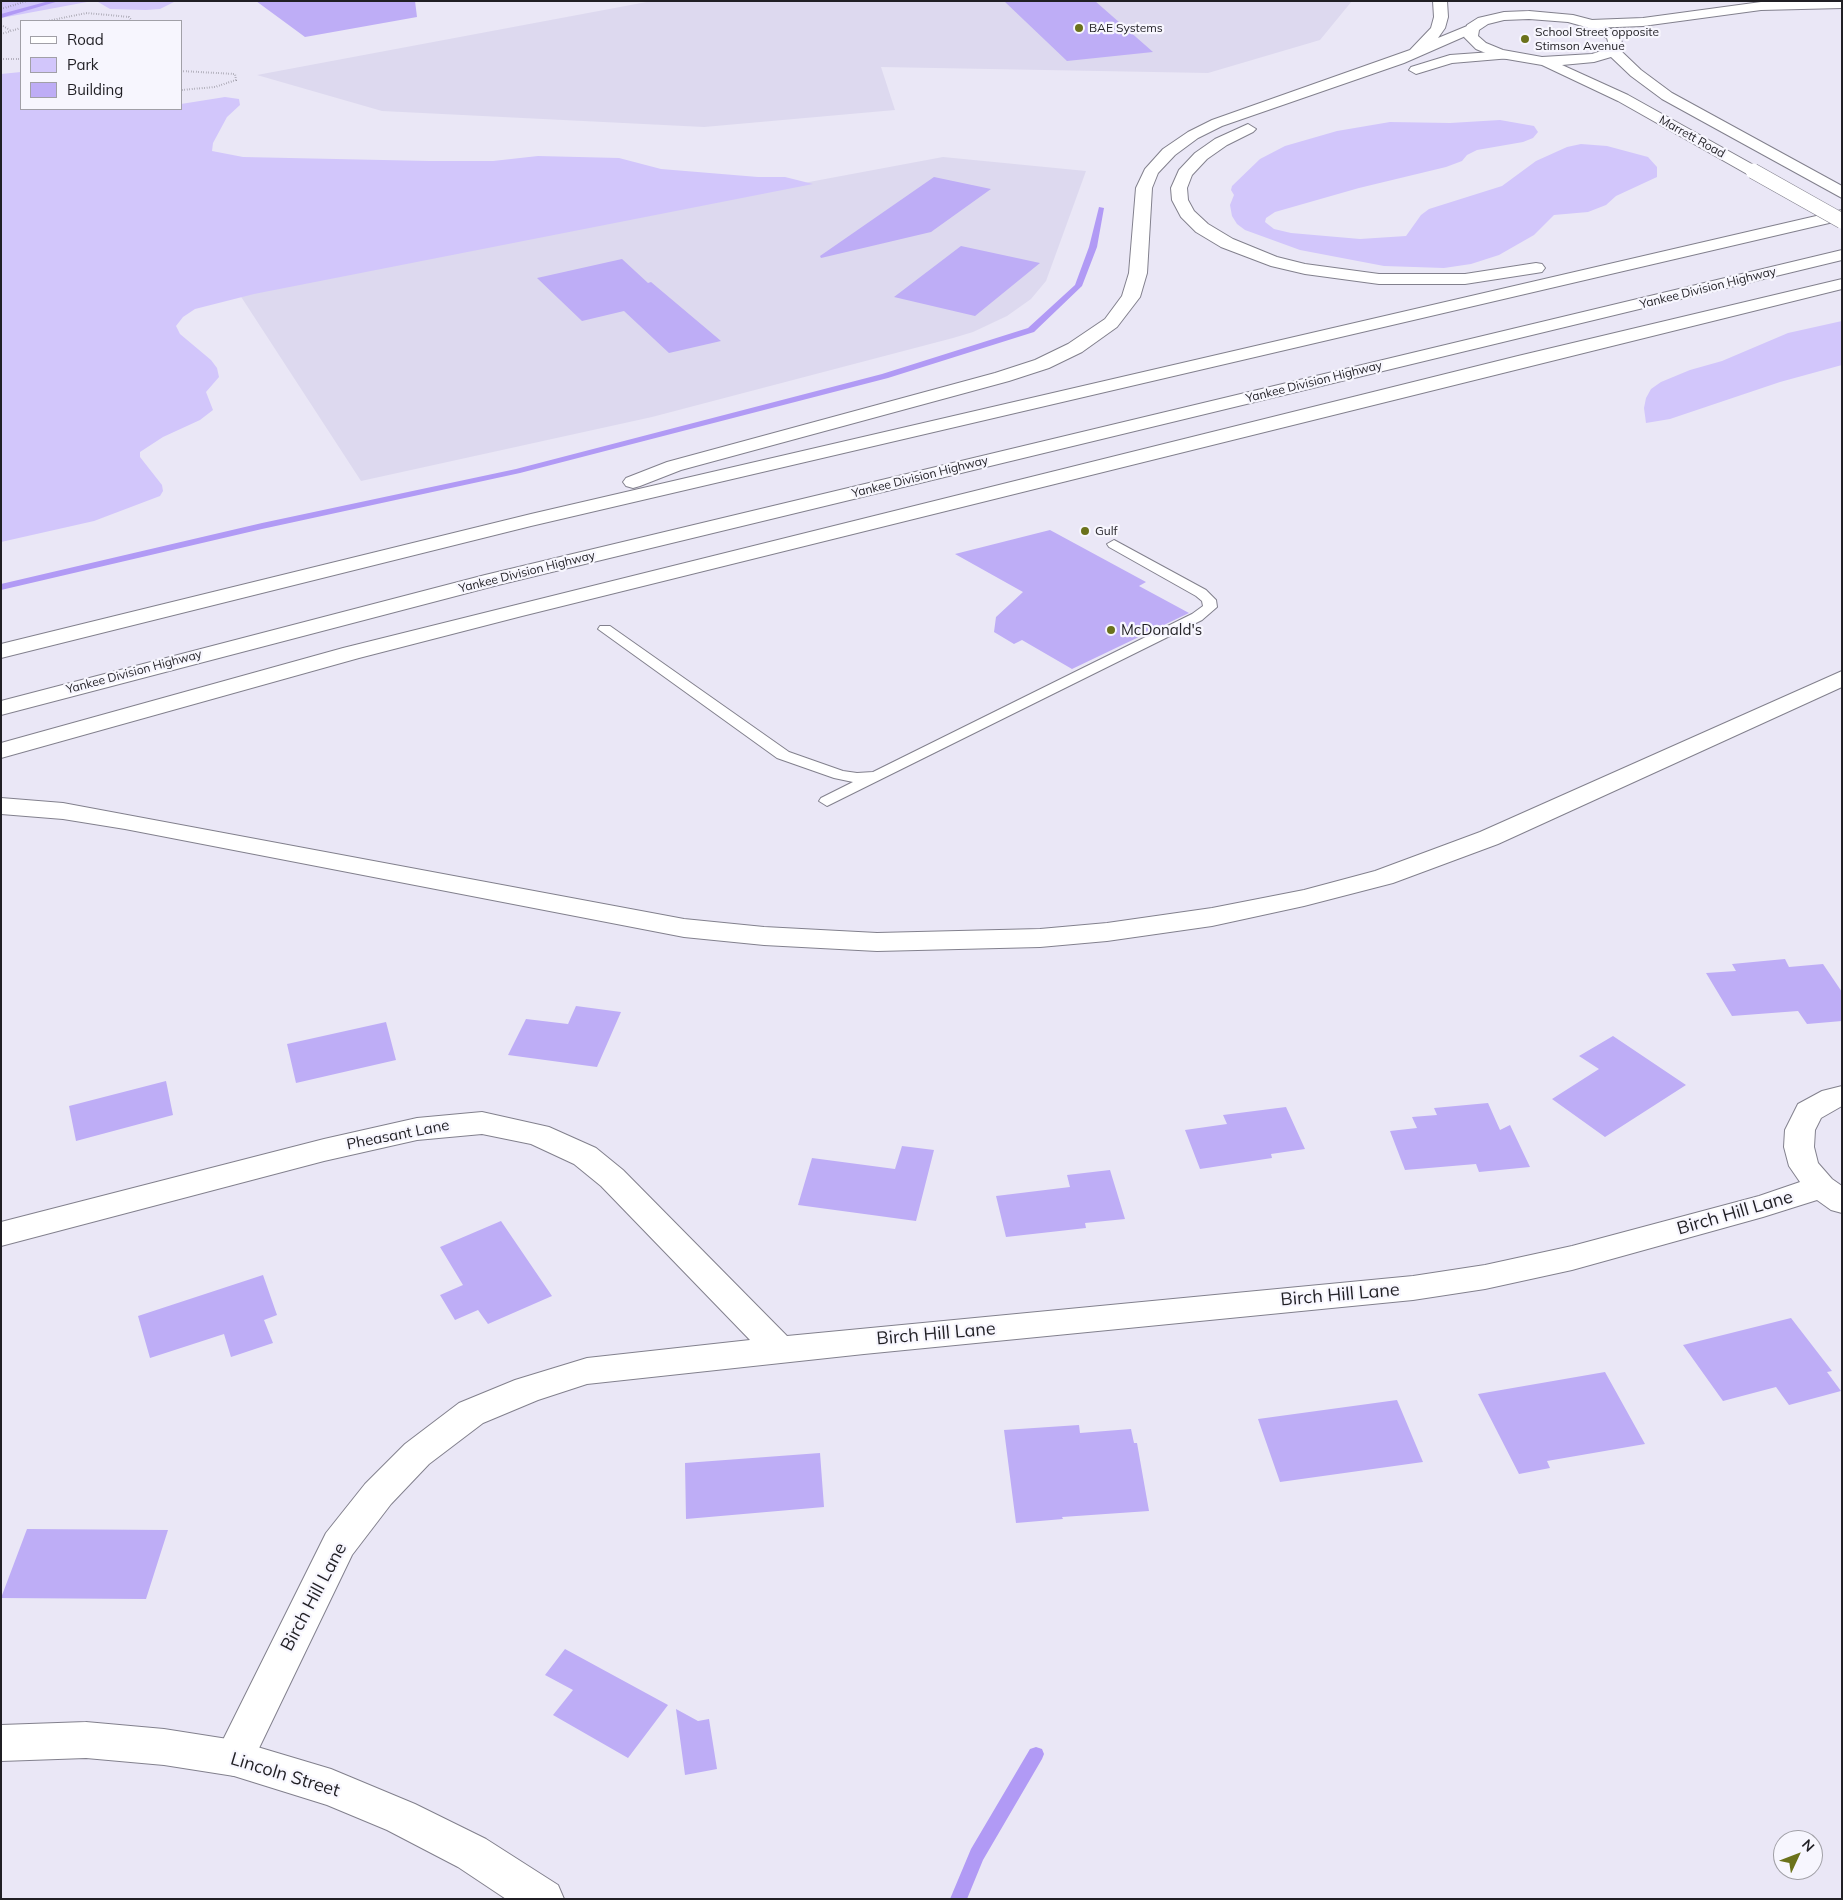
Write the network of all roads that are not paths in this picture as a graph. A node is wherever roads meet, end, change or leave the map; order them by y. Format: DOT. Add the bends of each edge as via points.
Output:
graph roads {
  1 [pos="1440,1"];
  2 [pos="1842,4"];
  3 [pos="1488,6"];
  4 [pos="1504,16"];
  5 [pos="1591,24"];
  6 [pos="1472,28"];
  7 [pos="1612,50"];
  8 [pos="1506,55"];
  9 [pos="1406,58"];
  10 [pos="1538,61"];
  11 [pos="1842,193"];
  12 [pos="1842,215"];
  13 [pos="1842,222"];
  14 [pos="1684,252"];
  15 [pos="1842,255"];
  16 [pos="1571,262"];
  17 [pos="1553,264"];
  18 [pos="1842,284"];
  19 [pos="531,520"];
  20 [pos="1114,544"];
  21 [pos="605,629"];
  22 [pos="1,651"];
  23 [pos="1842,678"];
  24 [pos="1,708"];
  25 [pos="1,751"];
  26 [pos="885,772"];
  27 [pos="827,801"];
  28 [pos="1,806"];
  29 [pos="1842,1096"];
  30 [pos="1832,1194"];
  31 [pos="1,1234"];
  32 [pos="779,1350"];
  33 [pos="1,1743"];
  34 [pos="234,1758"];
  35 [pos="543,1899"];
  1 -- 9 [label="main road" via="1438,28 1431,38"];
  2 -- 5 [label="main road" via="1748,8 1643,22"];
  3 -- 4 [label="main road"];
  4 -- 5 [label="main road" via="1542,15"];
  4 -- 6 [label="main road" via="1483,21"];
  5 -- 7 [label="main road" via="1613,36 1616,45"];
  6 -- 8 [label="main road" via="1471,37 1475,42"];
  6 -- 9 [label="main road"];
  7 -- 10 [label="main road" via="1584,60"];
  7 -- 11 [label="main road, Marrett Road" via="1667,96"];
  8 -- 10 [label="main road"];
  8 -- 17 [label="main road" via="1471,56 1439,62 1236,134 1215,145 1190,166 1180,183 1180,200 1198,224 1221,240 1271,261 1318,272 1380,279 1440,280 1504,274"];
  9 -- 19 [label="main road" via="1228,119 1193,135 1169,152 1151,172 1144,188 1138,273 1131,297 1111,323 1075,348 994,380 674,466"];
  10 -- 13 [label="main road, Marrett Road, bridge" via="1623,98"];
  12 -- 14 [label="main road"];
  14 -- 16 [label="main road"];
  14 -- 19 [label="main road"];
  15 -- 24 [label="main road, Yankee Division Highway" via="493,580"];
  18 -- 25 [label="main road" via="514,611"];
  19 -- 22 [label="main road"];
  20 -- 26 [label="lane" via="1201,593 1209,600 1210,607 1197,617"];
  21 -- 26 [label="lane" via="783,754 850,777 863,778"];
  23 -- 28 [label="main road" via="1498,834 1384,877 1212,917 1040,938 878,942 772,937 684,928 125,821"];
  26 -- 27 [label="lane"];
  29 -- 30 [label="main road, Birch Hill Lane" via="1832,1098 1809,1112 1800,1130 1799,1147 1804,1166"];
  30 -- 32 [label="main road, Birch Hill Lane" via="1763,1206 1572,1258 1485,1277 1413,1288"];
  31 -- 32 [label="main road, Pheasant Lane" via="324,1150 417,1129 482,1123 538,1135 585,1156 612,1178"];
  32 -- 34 [label="main road, Birch Hill Lane" via="586,1371 471,1413 440,1436 417,1454 378,1494 339,1544"];
  33 -- 34 [label="main road, Lincoln Street" via="86,1740"];
  34 -- 35 [label="main road, Lincoln Street" via="331,1788 401,1817 472,1853"];
}
